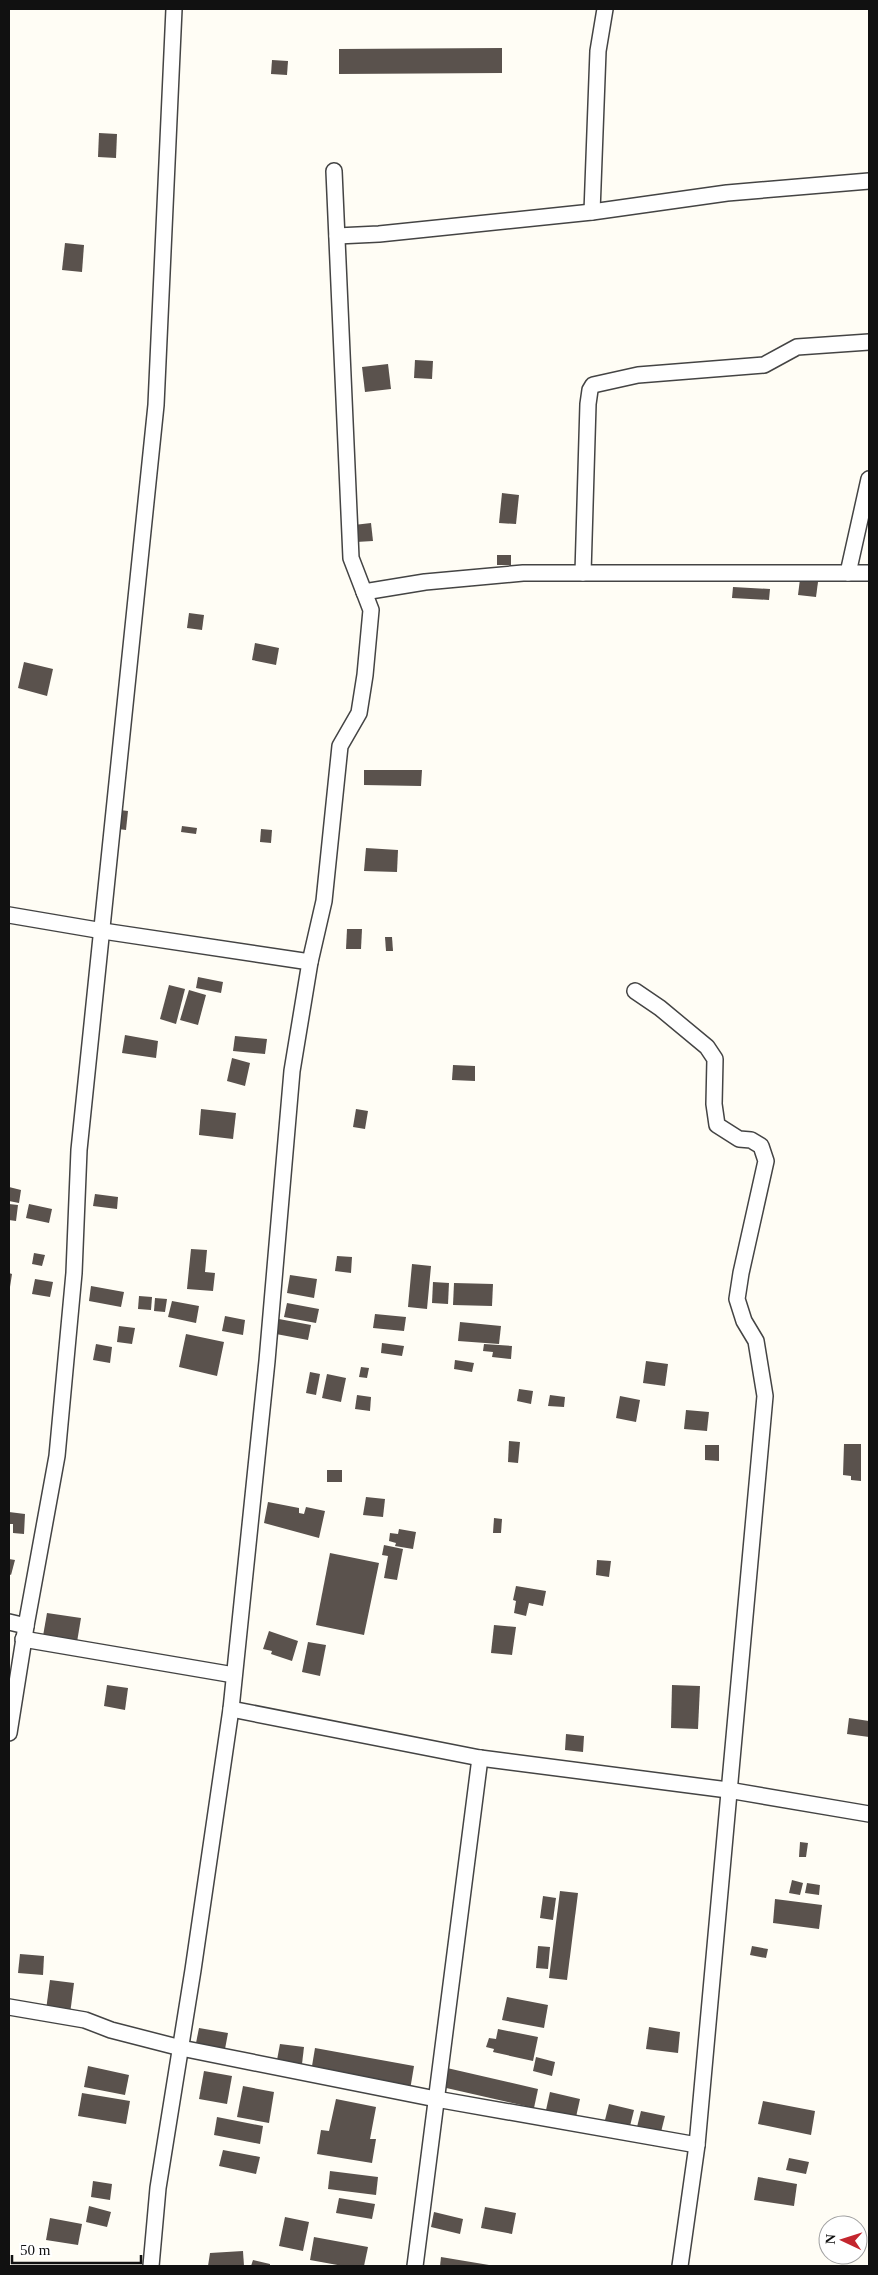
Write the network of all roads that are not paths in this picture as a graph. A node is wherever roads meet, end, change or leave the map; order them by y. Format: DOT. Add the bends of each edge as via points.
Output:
graph roads {
  1 [pos="174,9"];
  2 [pos="605,9"];
  3 [pos="334,171"];
  4 [pos="869,181"];
  5 [pos="592,212"];
  6 [pos="338,236"];
  7 [pos="869,342"];
  8 [pos="869,479"];
  9 [pos="583,573"];
  10 [pos="848,573"];
  11 [pos="869,573"];
  12 [pos="364,592"];
  13 [pos="9,915"];
  14 [pos="103,932"];
  15 [pos="310,962"];
  16 [pos="635,991"];
  17 [pos="9,1622"];
  18 [pos="25,1633"];
  19 [pos="234,1675"];
  20 [pos="231,1709"];
  21 [pos="9,1734"];
  22 [pos="480,1758"];
  23 [pos="728,1790"];
  24 [pos="869,1814"];
  25 [pos="9,2007"];
  26 [pos="181,2048"];
  27 [pos="436,2099"];
  28 [pos="697,2144"];
  29 [pos="151,2266"];
  30 [pos="415,2266"];
  31 [pos="680,2266"];
  1 -- 14 [label="street" via="156,405"];
  2 -- 5 [label="street" via="598,51"];
  3 -- 6 [label="street"];
  4 -- 5 [label="street" via="727,193"];
  5 -- 6 [label="street"];
  6 -- 12 [label="street" via="351,558"];
  7 -- 9 [label="street" via="797,347 764,365 638,375 593,385 588,404"];
  8 -- 10 [label="street"];
  9 -- 10 [label="street"];
  9 -- 12 [label="street" via="523,573 425,582"];
  10 -- 11 [label="street"];
  12 -- 15 [label="street" via="371,610 359,713 340,746 324,901"];
  13 -- 14 [label="street"];
  14 -- 15 [label="street"];
  14 -- 18 [label="street" via="79,1150 74,1272 57,1456"];
  15 -- 19 [label="street" via="292,1071 267,1361"];
  16 -- 23 [label="street" via="707,1047 715,1059 717,1125 739,1139 751,1140 761,1146 766,1161 737,1299 756,1341 765,1396"];
  17 -- 18 [label="street"];
  18 -- 19 [label="street"];
  18 -- 21 [label="street"];
  19 -- 20 [label="street"];
  20 -- 22 [label="street"];
  20 -- 26 [label="street"];
  22 -- 23 [label="street"];
  22 -- 27 [label="street"];
  23 -- 24 [label="street"];
  23 -- 28 [label="street"];
  25 -- 26 [label="street" via="85,2020"];
  26 -- 27 [label="street"];
  26 -- 29 [label="street" via="158,2188"];
  27 -- 28 [label="street"];
  27 -- 30 [label="street"];
  28 -- 31 [label="street"];
}
